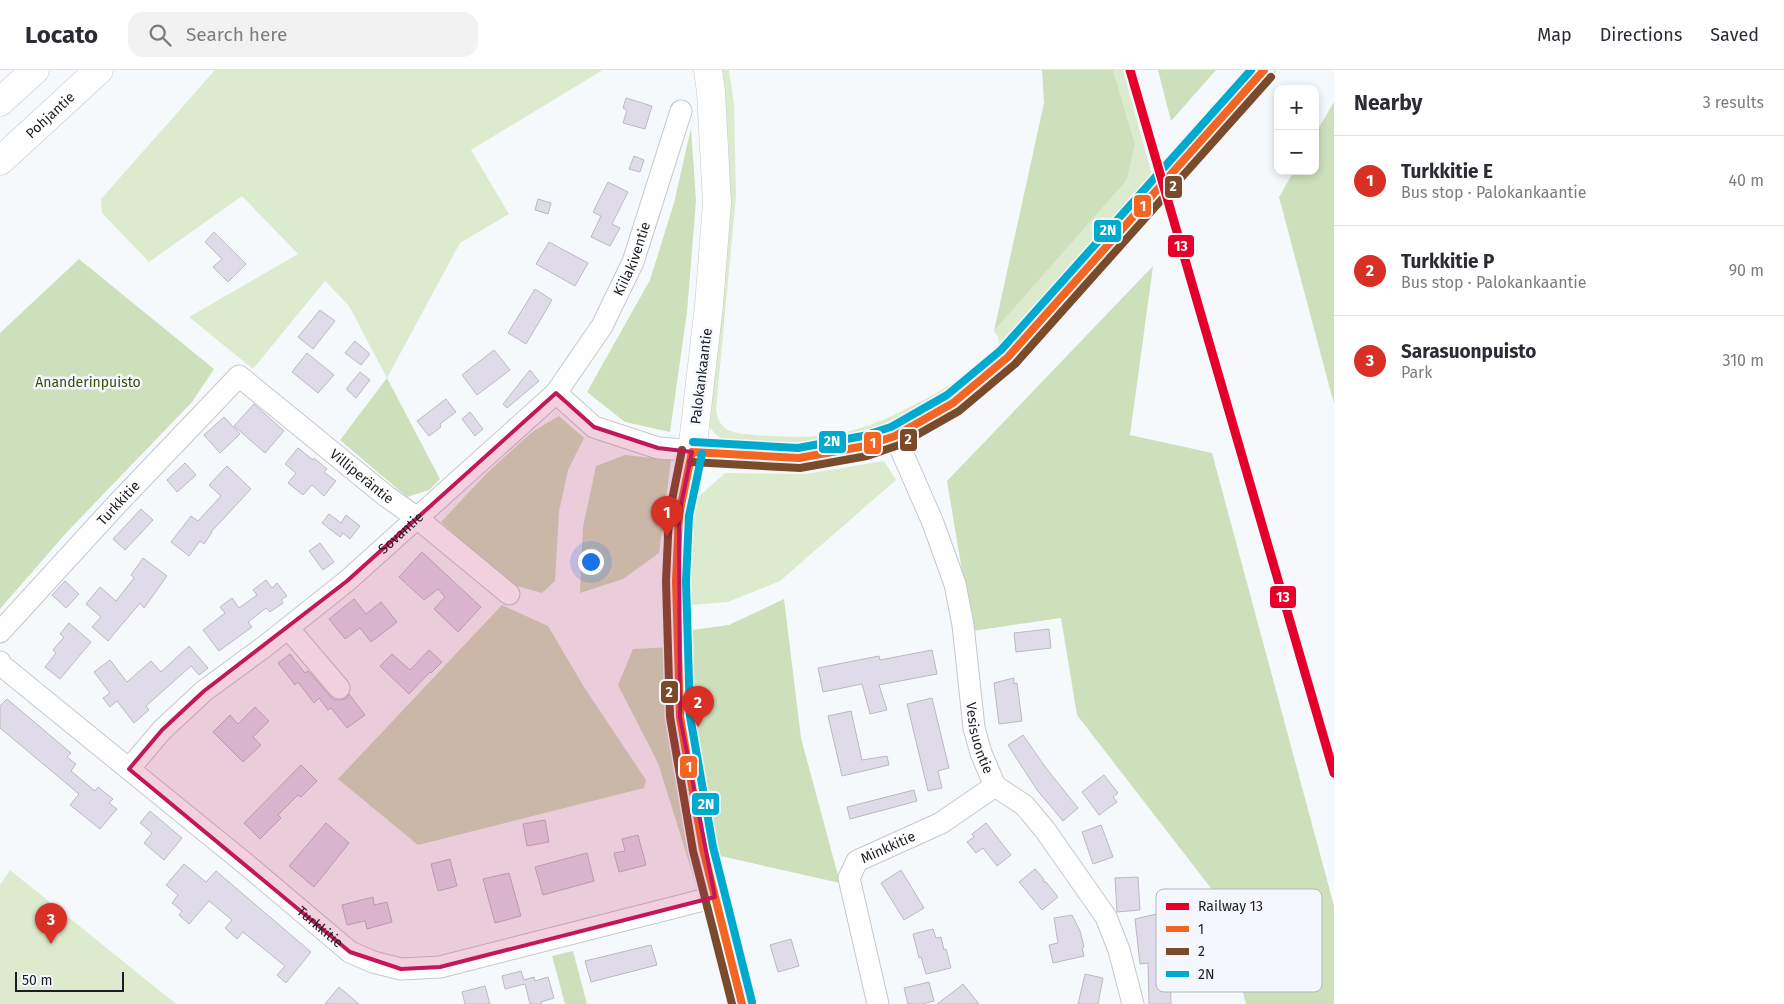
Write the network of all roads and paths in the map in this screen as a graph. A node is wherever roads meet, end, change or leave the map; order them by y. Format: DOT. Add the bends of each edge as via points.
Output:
graph roads {
  1 [pos="35,70"];
  2 [pos="99,70"];
  3 [pos="708,70"];
  4 [pos="1264,70"];
  5 [pos="0,102"];
  6 [pos="681,111"];
  7 [pos="0,161"];
  8 [pos="239,376"];
  9 [pos="556,393"];
  10 [pos="895,436"];
  11 [pos="692,452"];
  12 [pos="417,518"];
  13 [pos="509,594"];
  14 [pos="288,628"];
  15 [pos="0,632"];
  16 [pos="0,662"];
  17 [pos="339,688"];
  18 [pos="129,769"];
  19 [pos="995,786"];
  20 [pos="715,897"];
  21 [pos="742,1004"];
  22 [pos="878,1004"];
  23 [pos="1133,1004"];
  1 -- 5 [label="main road"];
  2 -- 7 [label="main road, Pohjantie"];
  3 -- 11 [label="main road, Palokankaantie" via="717,203"];
  4 -- 10 [label="street" via="1008,357 953,403"];
  6 -- 9 [label="street, Kiilakiventie" via="632,262 602,326"];
  8 -- 12 [label="street, Villiperäntie"];
  8 -- 15 [label="street, Turkkitie"];
  9 -- 11 [label="street" via="594,427 658,448"];
  9 -- 12 [label="street, Sovantie"];
  10 -- 11 [label="street" via="865,446 799,458"];
  10 -- 19 [label="street, Vesisuontie" via="933,523 955,584 963,625 974,728"];
  11 -- 20 [label="main road, Palokankaantie" via="678,534 676,581 680,717 703,849"];
  12 -- 13 [label="street, Villiperäntie"];
  12 -- 14 [label="street, Sovantie" via="347,582"];
  14 -- 17 [label="street"];
  14 -- 18 [label="street, Sovantie" via="204,691 162,730"];
  16 -- 18 [label="street, Turkkitie"];
  18 -- 20 [label="street, Turkkitie" via="350,952 372,962 401,969 440,967"];
  19 -- 22 [label="street, Minkkitie" via="941,823 857,861 849,878"];
  19 -- 23 [label="street, Vesisuontie" via="1030,812 1106,917 1119,950"];
  20 -- 21 [label="main road, Palokankaantie"];
}
